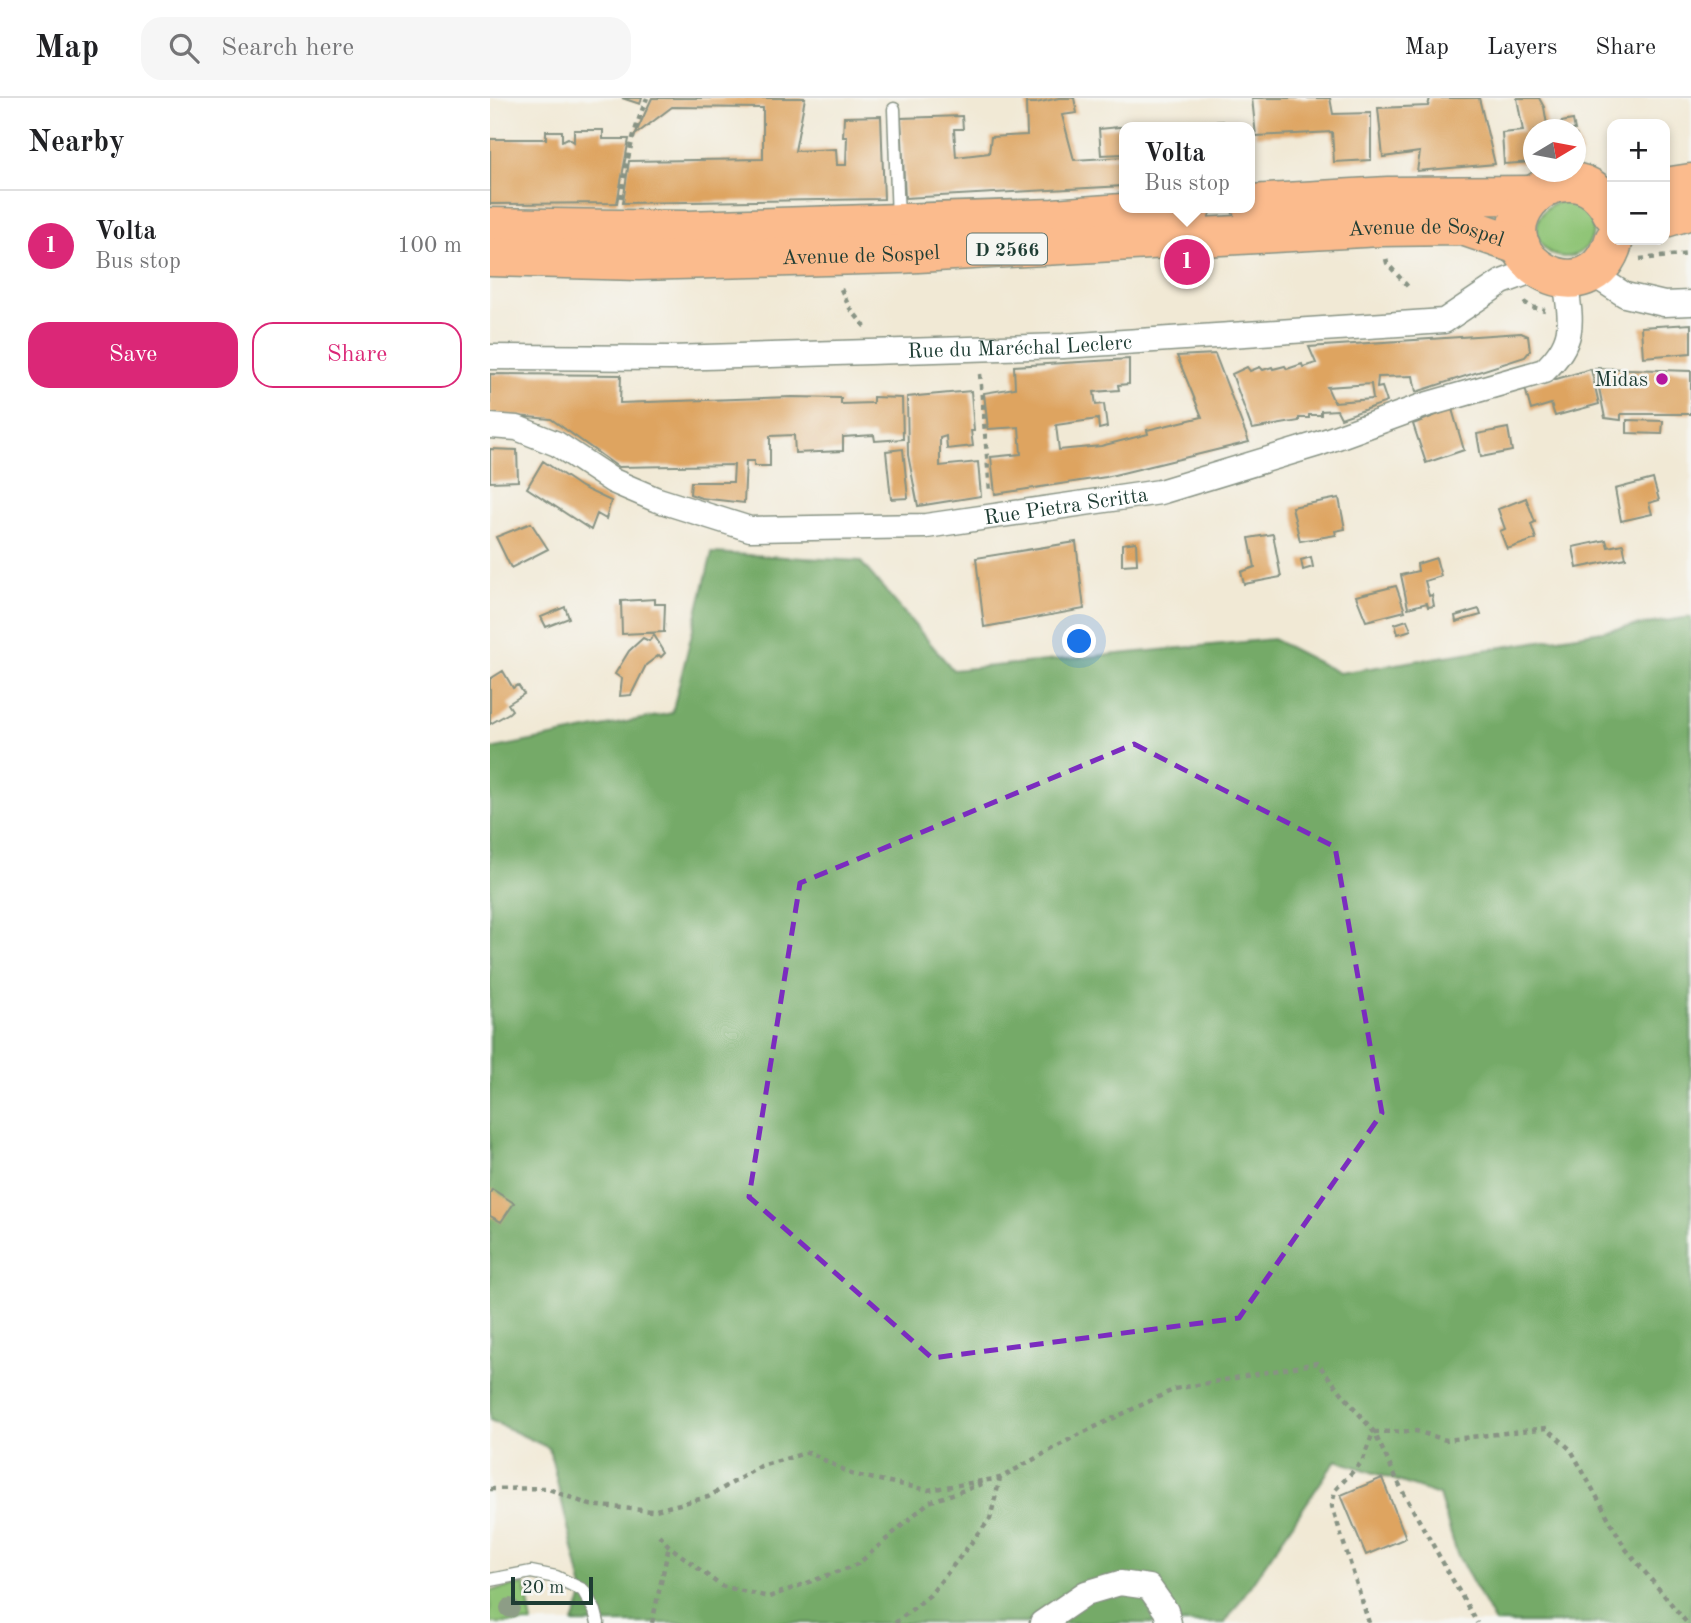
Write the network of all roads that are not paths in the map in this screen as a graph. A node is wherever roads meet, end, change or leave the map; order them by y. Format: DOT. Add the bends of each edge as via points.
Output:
graph roads {
  1 [pos="894,109"];
  2 [pos="1691,183"];
  3 [pos="1670,186"];
  4 [pos="1534,195"];
  5 [pos="1607,201"];
  6 [pos="1255,204"];
  7 [pos="1691,210"];
  8 [pos="1122,213"];
  9 [pos="1670,216"];
  10 [pos="490,228"];
  11 [pos="899,239"];
  12 [pos="1625,250"];
  13 [pos="490,257"];
  14 [pos="1553,267"];
  15 [pos="1691,303"];
  16 [pos="490,357"];
  17 [pos="490,426"];
  18 [pos="490,1580"];
  19 [pos="598,1623"];
  20 [pos="1042,1623"];
  21 [pos="1169,1623"];
  1 -- 11 [label="lane"];
  2 -- 3 [label="main road"];
  4 -- 5 [label="main road" via="1547,186 1578,183"];
  4 -- 6 [label="main road, Avenue de Sospel" via="1388,196"];
  4 -- 14 [label="main road" via="1525,205 1518,232"];
  7 -- 9 [label="main road"];
  8 -- 11 [label="main road, Avenue de Sospel / D 2566"];
  10 -- 11 [label="main road, Avenue de Sospel / D 2566"];
  11 -- 13 [label="main road, Avenue de Sospel / D 2566" via="639,261"];
  11 -- 14 [label="main road, Avenue de Sospel / D 2566" via="1463,226"];
  12 -- 14 [label="main road" via="1611,251 1603,264"];
  14 -- 15 [label="street" via="1625,295 1664,304"];
  14 -- 16 [label="street, Rue du Maréchal Leclerc" via="1502,282 1444,320 1063,346 671,358"];
  14 -- 17 [label="street, Rue Pietra Scritta" via="1571,324 1568,342 1544,371 1160,492 993,517 926,526 750,529 613,481 557,444 517,428"];
  18 -- 19 [label="lane" via="531,1572 556,1577 583,1590"];
  20 -- 21 [label="street" via="1086,1592 1120,1583 1149,1587"];
}
